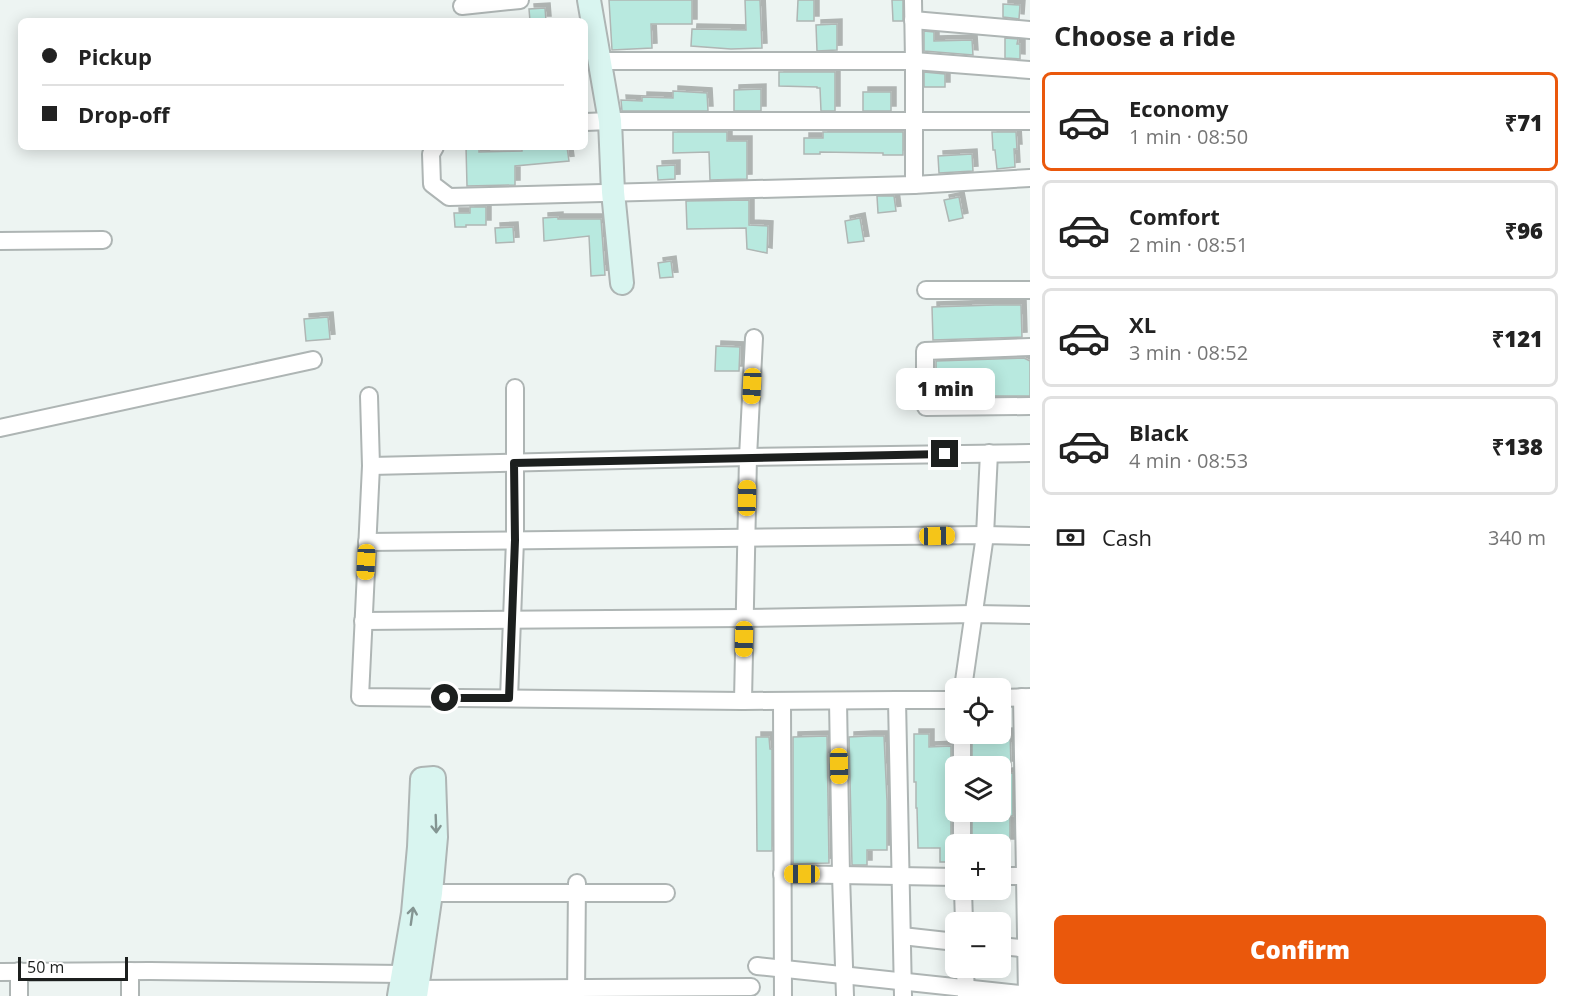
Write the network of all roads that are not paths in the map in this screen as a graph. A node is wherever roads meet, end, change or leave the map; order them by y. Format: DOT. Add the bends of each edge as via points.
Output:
graph roads {
  1 [pos="520,0"];
  2 [pos="589,0"];
  3 [pos="913,0"];
  4 [pos="462,6"];
  5 [pos="913,20"];
  6 [pos="1030,30"];
  7 [pos="600,61"];
  8 [pos="914,61"];
  9 [pos="1030,70"];
  10 [pos="913,120"];
  11 [pos="610,121"];
  12 [pos="1030,121"];
  13 [pos="588,123"];
  14 [pos="433,150"];
  15 [pos="1030,178"];
  16 [pos="914,185"];
  17 [pos="613,192"];
  18 [pos="103,240"];
  19 [pos="0,241"];
  20 [pos="622,282"];
  21 [pos="926,290"];
  22 [pos="1030,290"];
  23 [pos="754,338"];
  24 [pos="1030,347"];
  25 [pos="313,360"];
  26 [pos="515,388"];
  27 [pos="369,396"];
  28 [pos="1030,406"];
  29 [pos="0,428"];
  30 [pos="989,453"];
  31 [pos="1030,453"];
  32 [pos="748,457"];
  33 [pos="514,463"];
  34 [pos="371,466"];
  35 [pos="985,535"];
  36 [pos="1030,536"];
  37 [pos="747,538"];
  38 [pos="515,540"];
  39 [pos="367,542"];
  40 [pos="975,614"];
  41 [pos="1030,615"];
  42 [pos="744,618"];
  43 [pos="512,620"];
  44 [pos="363,621"];
  45 [pos="965,678"];
  46 [pos="1026,697"];
  47 [pos="509,698"];
  48 [pos="1011,698"];
  49 [pos="897,700"];
  50 [pos="945,700"];
  51 [pos="742,701"];
  52 [pos="782,701"];
  53 [pos="838,701"];
  54 [pos="782,874"];
  55 [pos="841,875"];
  56 [pos="901,876"];
  57 [pos="1011,876"];
  58 [pos="1027,876"];
  59 [pos="945,877"];
  60 [pos="577,887"];
  61 [pos="666,892"];
  62 [pos="431,893"];
  63 [pos="902,936"];
  64 [pos="945,941"];
  65 [pos="1011,947"];
  66 [pos="1028,949"];
  67 [pos="757,966"];
  68 [pos="783,969"];
  69 [pos="19,971"];
  70 [pos="130,971"];
  71 [pos="0,972"];
  72 [pos="844,976"];
  73 [pos="751,987"];
  74 [pos="407,989"];
  75 [pos="903,989"];
  76 [pos="576,992"];
  77 [pos="966,992"];
  78 [pos="1028,995"];
  79 [pos="19,996"];
  80 [pos="130,996"];
  81 [pos="783,996"];
  82 [pos="845,996"];
  1 -- 4 [label="street"];
  2 -- 7 [label="street"];
  3 -- 5 [label="street"];
  5 -- 6 [label="street"];
  5 -- 8 [label="street"];
  7 -- 8 [label="street"];
  7 -- 11 [label="street"];
  8 -- 9 [label="street"];
  8 -- 10 [label="street"];
  10 -- 11 [label="street"];
  10 -- 12 [label="street"];
  10 -- 16 [label="street"];
  11 -- 13 [label="street"];
  11 -- 17 [label="street"];
  14 -- 17 [label="street" via="432,184 449,197"];
  15 -- 16 [label="street"];
  16 -- 17 [label="street"];
  17 -- 20 [label="street"];
  18 -- 19 [label="street"];
  21 -- 22 [label="street"];
  23 -- 32 [label="street"];
  24 -- 28 [label="street" via="925,351 925,403"];
  25 -- 29 [label="street"];
  26 -- 33 [label="street"];
  27 -- 34 [label="street"];
  30 -- 31 [label="street"];
  30 -- 32 [label="street"];
  30 -- 35 [label="street"];
  32 -- 33 [label="street"];
  32 -- 37 [label="street"];
  33 -- 34 [label="street"];
  33 -- 38 [label="street"];
  34 -- 39 [label="street"];
  35 -- 36 [label="street"];
  35 -- 37 [label="street"];
  35 -- 40 [label="street"];
  37 -- 38 [label="street"];
  37 -- 42 [label="street"];
  38 -- 39 [label="street"];
  38 -- 43 [label="street"];
  39 -- 44 [label="street"];
  40 -- 41 [label="street"];
  40 -- 42 [label="street"];
  40 -- 45 [label="street"];
  42 -- 43 [label="street"];
  42 -- 51 [label="street"];
  43 -- 44 [label="street"];
  43 -- 47 [label="street"];
  44 -- 47 [label="street" via="360,697"];
  46 -- 48 [label="street"];
  46 -- 58 [label="street"];
  47 -- 51 [label="street"];
  49 -- 50 [label="street"];
  49 -- 53 [label="street"];
  49 -- 56 [label="street"];
  51 -- 52 [label="street"];
  52 -- 53 [label="street"];
  52 -- 54 [label="street"];
  53 -- 55 [label="street"];
  54 -- 55 [label="street"];
  54 -- 68 [label="street"];
  55 -- 56 [label="street"];
  55 -- 72 [label="street"];
  56 -- 59 [label="street"];
  56 -- 63 [label="street"];
  57 -- 58 [label="street"];
  58 -- 66 [label="street"];
  60 -- 61 [label="street"];
  60 -- 62 [label="street"];
  60 -- 76 [label="street"];
  62 -- 74 [label="street"];
  74 -- 62 [label="street, one-way" via="422,779 434,778 436,837"];
  63 -- 64 [label="street"];
  63 -- 75 [label="street"];
  65 -- 66 [label="street"];
  66 -- 78 [label="street"];
  67 -- 68 [label="street"];
  68 -- 72 [label="street"];
  68 -- 81 [label="street"];
  69 -- 70 [label="street"];
  69 -- 71 [label="street"];
  69 -- 79 [label="street"];
  70 -- 74 [label="street"];
  70 -- 80 [label="street"];
  72 -- 75 [label="street"];
  72 -- 82 [label="street"];
  73 -- 76 [label="street"];
  74 -- 76 [label="street"];
  75 -- 77 [label="street"];
  77 -- 78 [label="street"];
}
